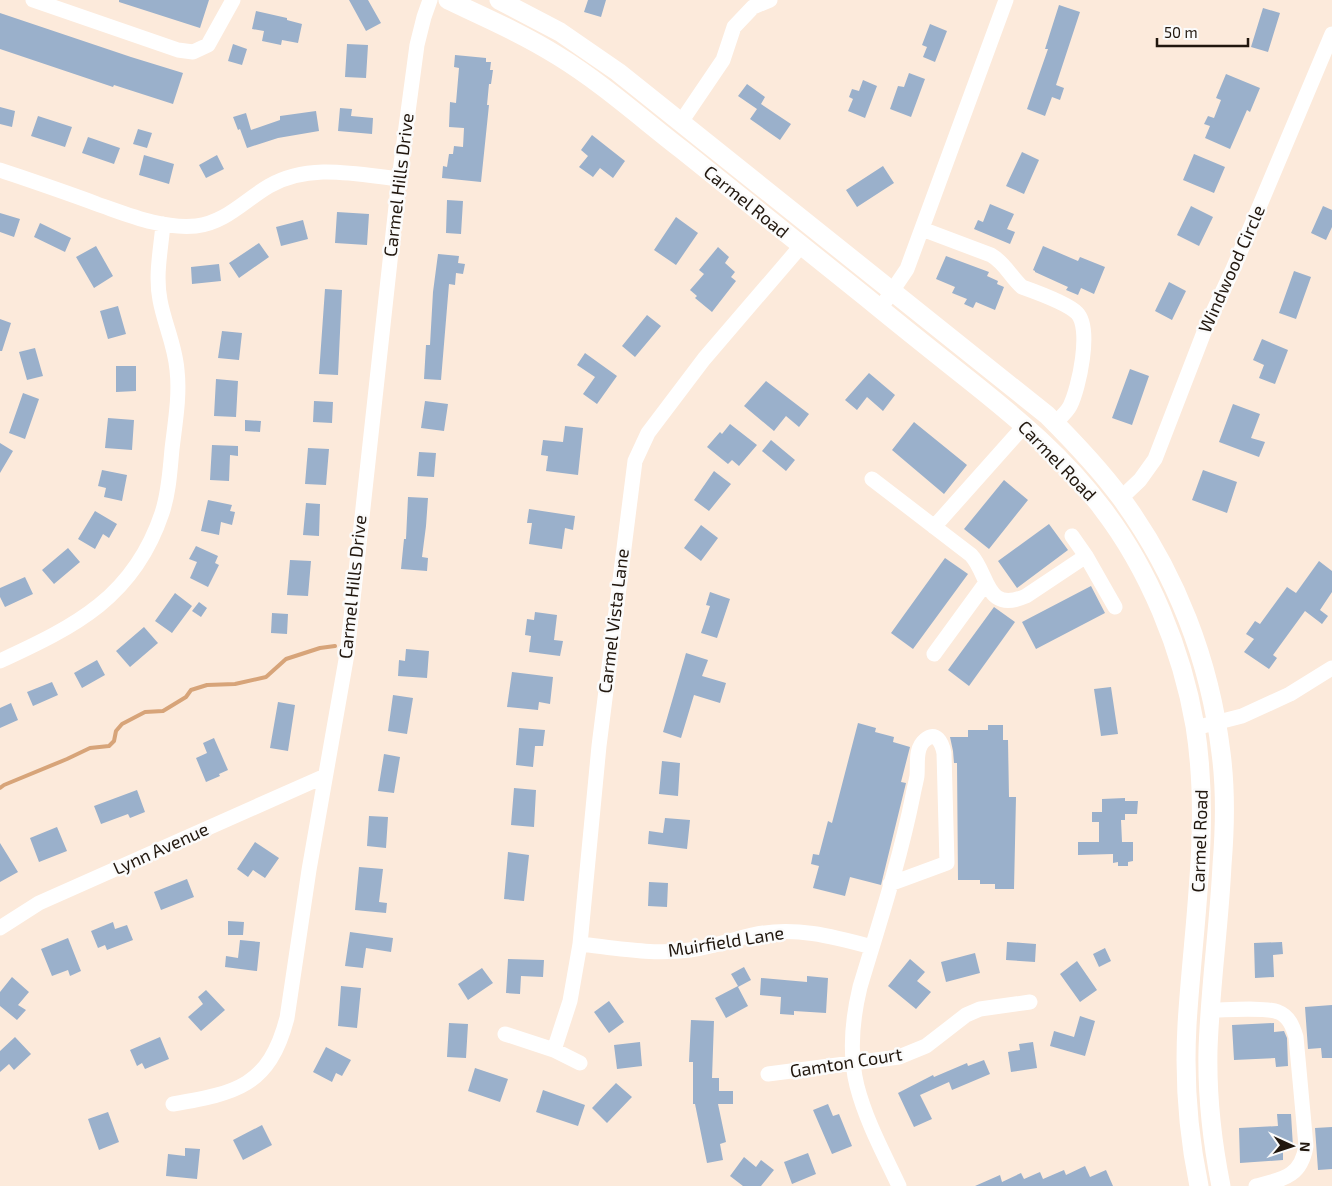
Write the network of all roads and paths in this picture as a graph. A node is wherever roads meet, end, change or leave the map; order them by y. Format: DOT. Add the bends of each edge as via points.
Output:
graph roads {
  1 [pos="33,0"];
  2 [pos="232,0"];
  3 [pos="430,0"];
  4 [pos="448,0"];
  5 [pos="770,0"];
  6 [pos="1006,0"];
  7 [pos="511,2"];
  8 [pos="1332,34"];
  9 [pos="680,122"];
  10 [pos="0,170"];
  11 [pos="399,179"];
  12 [pos="163,224"];
  13 [pos="922,229"];
  14 [pos="801,246"];
  15 [pos="893,292"];
  16 [pos="880,309"];
  17 [pos="1055,423"];
  18 [pos="1025,426"];
  19 [pos="872,479"];
  20 [pos="1121,498"];
  21 [pos="934,527"];
  22 [pos="1072,536"];
  23 [pos="1086,556"];
  24 [pos="986,584"];
  25 [pos="1115,607"];
  26 [pos="934,654"];
  27 [pos="0,661"];
  28 [pos="1332,668"];
  29 [pos="1216,723"];
  30 [pos="1195,728"];
  31 [pos="325,776"];
  32 [pos="890,884"];
  33 [pos="0,928"];
  34 [pos="580,944"];
  35 [pos="872,947"];
  36 [pos="1030,1002"];
  37 [pos="1210,1010"];
  38 [pos="505,1034"];
  39 [pos="554,1050"];
  40 [pos="580,1063"];
  41 [pos="853,1064"];
  42 [pos="768,1074"];
  43 [pos="173,1104"];
  44 [pos="899,1186"];
  45 [pos="1199,1186"];
  46 [pos="1221,1186"];
  47 [pos="1256,1186"];
  1 -- 2 [label="street" via="178,50 193,52 208,45"];
  3 -- 11 [label="street, Carmel Hills Drive" via="417,45"];
  4 -- 14 [label="main road, Carmel Road" via="533,41 582,72"];
  5 -- 9 [label="street" via="753,7 734,27 723,60"];
  6 -- 13 [label="street"];
  7 -- 9 [label="main road, Carmel Road" via="595,54"];
  8 -- 20 [label="street, Windwood Circle" via="1206,327 1155,459"];
  9 -- 15 [label="main road, Carmel Road"];
  10 -- 12 [label="street"];
  11 -- 12 [label="street" via="334,172 303,174 269,186 220,219 198,226"];
  11 -- 31 [label="street, Carmel Hills Drive" via="351,626"];
  12 -- 27 [label="street" via="158,282 173,345 178,392 163,511 147,549 132,572 98,608 55,635"];
  13 -- 15 [label="street" via="907,269"];
  13 -- 17 [label="street" via="999,259 1022,286 1079,314 1084,336 1078,378 1069,408"];
  14 -- 16 [label="main road, Carmel Road"];
  14 -- 34 [label="street, Carmel Vista Lane" via="704,359 648,433 635,461 599,746"];
  15 -- 16 [label="street"];
  15 -- 17 [label="main road, Carmel Road"];
  16 -- 18 [label="main road, Carmel Road"];
  17 -- 20 [label="main road, Carmel Road"];
  18 -- 21 [label="street"];
  18 -- 30 [label="main road, Carmel Road" via="1064,463 1105,510 1144,576 1181,664"];
  19 -- 21 [label="street"];
  20 -- 29 [label="main road, Carmel Road" via="1152,546 1179,599 1201,657"];
  21 -- 24 [label="street" via="975,560"];
  22 -- 23 [label="street"];
  23 -- 24 [label="street" via="1017,600 999,598"];
  23 -- 25 [label="street"];
  24 -- 26 [label="street"];
  28 -- 29 [label="street" via="1290,694 1242,716"];
  29 -- 30 [label="street"];
  29 -- 37 [label="main road, Carmel Road" via="1222,755 1225,821"];
  30 -- 45 [label="main road, Carmel Road" via="1202,834 1186,1069"];
  31 -- 33 [label="street, Lynn Avenue" via="39,903"];
  31 -- 43 [label="street, Carmel Hills Drive" via="287,1018 276,1052 261,1072 234,1090"];
  32 -- 32 [label="street" via="917,777 920,744 927,738 939,738 944,753 947,863"];
  32 -- 35 [label="street"];
  34 -- 35 [label="street, Muirfield Lane" via="649,952 689,950 752,935 790,931 826,935"];
  34 -- 39 [label="street, Carmel Vista Lane" via="570,1001"];
  35 -- 41 [label="street" via="854,1012"];
  36 -- 41 [label="street, Gamton Court" via="980,1009 966,1015 926,1046 908,1054"];
  37 -- 46 [label="main road, Carmel Road" via="1211,1127"];
  37 -- 47 [label="street" via="1278,1012 1290,1022 1296,1037 1306,1146 1304,1158 1297,1170 1286,1178"];
  38 -- 39 [label="street"];
  39 -- 40 [label="street"];
  41 -- 42 [label="street, Gamton Court"];
  41 -- 44 [label="street" via="865,1109"];
}
